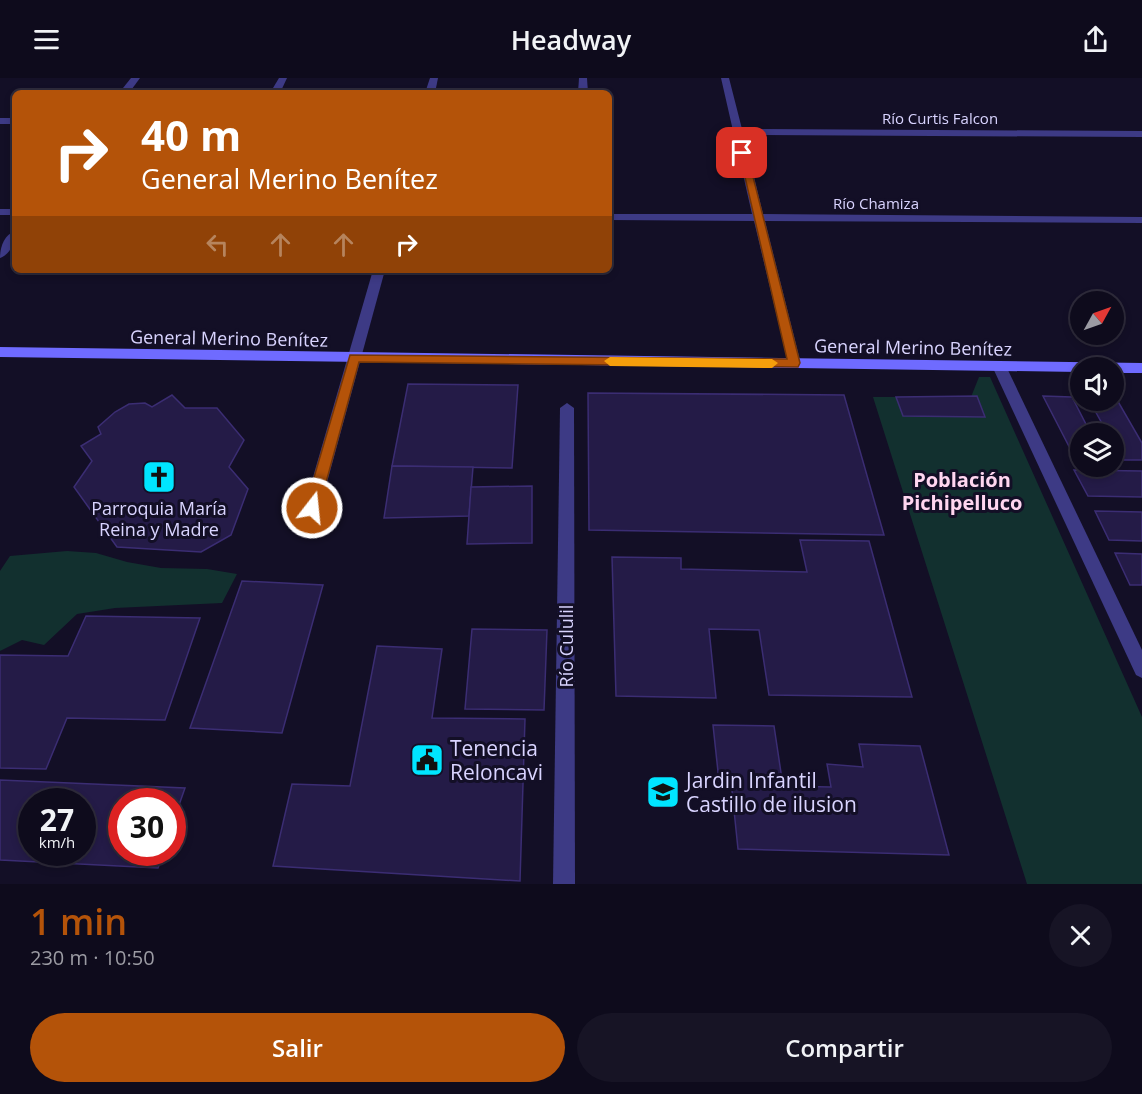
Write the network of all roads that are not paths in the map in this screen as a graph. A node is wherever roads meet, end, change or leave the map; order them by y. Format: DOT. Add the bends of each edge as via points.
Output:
graph roads {
  1 [pos="136,78"];
  2 [pos="724,78"];
  3 [pos="126,90"];
  4 [pos="737,132"];
  5 [pos="1142,135"];
  6 [pos="612,217"];
  7 [pos="757,217"];
  8 [pos="1142,220"];
  9 [pos="12,239"];
  10 [pos="0,254"];
  11 [pos="378,273"];
  12 [pos="0,352"];
  13 [pos="354,358"];
  14 [pos="794,363"];
  15 [pos="999,366"];
  16 [pos="1142,368"];
  17 [pos="567,408"];
  18 [pos="312,508"];
  19 [pos="1142,669"];
  20 [pos="564,884"];
  1 -- 3 [label="street"];
  2 -- 4 [label="street"];
  4 -- 5 [label="street, Río Curtis Falcon"];
  4 -- 7 [label="street"];
  6 -- 7 [label="street, Río Chamiza"];
  7 -- 8 [label="street, Río Chamiza"];
  7 -- 14 [label="street"];
  9 -- 10 [label="street"];
  11 -- 13 [label="street"];
  12 -- 13 [label="street, General Merino Benítez"];
  13 -- 14 [label="street, General Merino Benítez"];
  13 -- 18 [label="street"];
  14 -- 15 [label="street, General Merino Benítez"];
  15 -- 16 [label="street, General Merino Benítez"];
  15 -- 19 [label="street"];
  17 -- 20 [label="street, Río Cululil"];
}
